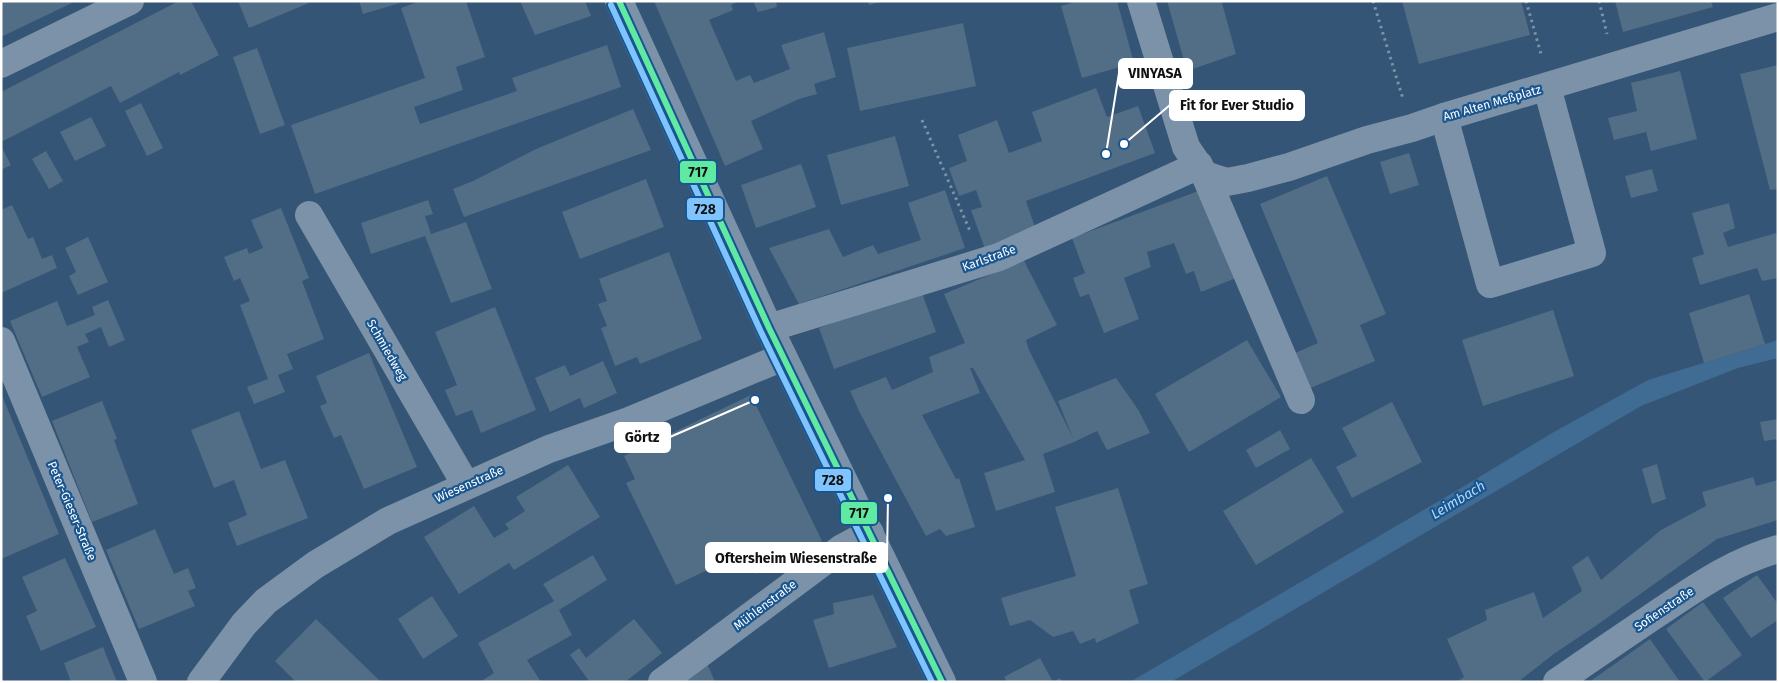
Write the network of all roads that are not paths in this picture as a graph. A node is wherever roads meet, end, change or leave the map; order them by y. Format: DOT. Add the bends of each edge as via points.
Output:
graph roads {
  1 [pos="130,1"];
  2 [pos="619,1"];
  3 [pos="1141,1"];
  4 [pos="1778,16"];
  5 [pos="1,64"];
  6 [pos="1548,86"];
  7 [pos="1444,117"];
  8 [pos="1202,170"];
  9 [pos="308,215"];
  10 [pos="769,328"];
  11 [pos="1,341"];
  12 [pos="783,357"];
  13 [pos="1301,400"];
  14 [pos="466,485"];
  15 [pos="870,533"];
  16 [pos="1778,549"];
  17 [pos="143,682"];
  18 [pos="201,682"];
  19 [pos="662,682"];
  20 [pos="942,682"];
  21 [pos="1557,682"];
  1 -- 5 [label="street"];
  2 -- 10 [label="street"];
  3 -- 8 [label="street" via="1186,147"];
  4 -- 6 [label="street, Am Alten Meßplatz"];
  6 -- 7 [label="street, Am Alten Meßplatz"];
  6 -- 7 [label="street" via="1592,253 1490,284"];
  7 -- 8 [label="street, Am Alten Meßplatz" via="1248,178 1227,182"];
  8 -- 10 [label="street, Karlstraße" via="1171,176 999,257"];
  8 -- 13 [label="street"];
  9 -- 14 [label="street, Schmiedweg"];
  10 -- 12 [label="street"];
  11 -- 17 [label="street, Peter-Gieser-Straße"];
  12 -- 14 [label="street, Wiesenstraße"];
  12 -- 15 [label="street"];
  14 -- 18 [label="street, Wiesenstraße" via="388,521 331,555 266,601 244,624"];
  15 -- 19 [label="street, Mühlenstraße" via="842,548"];
  15 -- 20 [label="street"];
  16 -- 21 [label="street, Sofienstraße" via="1735,564 1705,582"];
}
